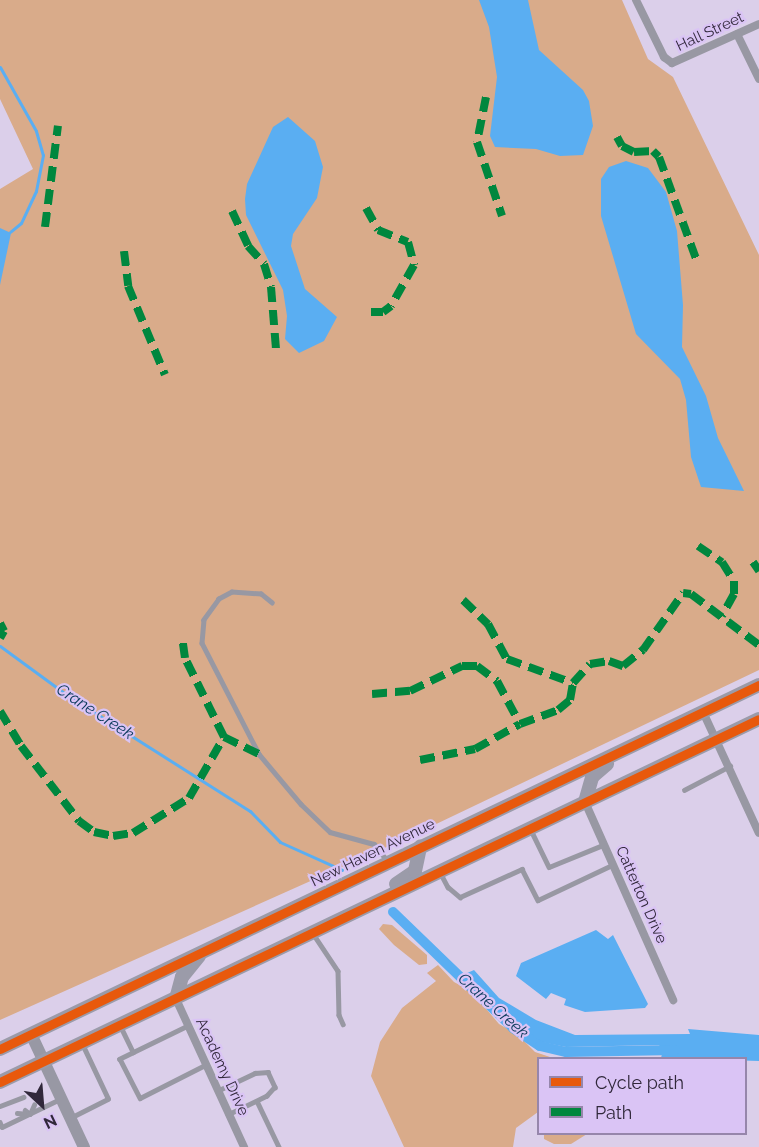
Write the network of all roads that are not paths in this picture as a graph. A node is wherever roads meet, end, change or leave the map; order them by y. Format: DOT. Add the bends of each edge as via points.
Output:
graph roads {
  1 [pos="636,0"];
  2 [pos="759,24"];
  3 [pos="737,34"];
  4 [pos="759,79"];
  5 [pos="272,603"];
  6 [pos="759,685"];
  7 [pos="703,712"];
  8 [pos="758,722"];
  9 [pos="717,738"];
  10 [pos="622,751"];
  11 [pos="730,766"];
  12 [pos="684,790"];
  13 [pos="585,802"];
  14 [pos="755,813"];
  15 [pos="530,828"];
  16 [pos="759,833"];
  17 [pos="604,844"];
  18 [pos="420,847"];
  19 [pos="389,862"];
  20 [pos="613,865"];
  21 [pos="440,871"];
  22 [pos="313,932"];
  23 [pos="296,941"];
  24 [pos="202,952"];
  25 [pos="176,999"];
  26 [pos="674,1000"];
  27 [pos="343,1024"];
  28 [pos="120,1025"];
  29 [pos="188,1026"];
  30 [pos="31,1034"];
  31 [pos="82,1043"];
  32 [pos="0,1049"];
  33 [pos="133,1052"];
  34 [pos="44,1061"];
  35 [pos="205,1065"];
  36 [pos="0,1082"];
  37 [pos="217,1091"];
  38 [pos="23,1097"];
  39 [pos="61,1099"];
  40 [pos="257,1101"];
  41 [pos="34,1105"];
  42 [pos="0,1106"];
  43 [pos="25,1110"];
  44 [pos="17,1113"];
  45 [pos="30,1114"];
  46 [pos="228,1115"];
  47 [pos="70,1118"];
  48 [pos="1,1126"];
  49 [pos="84,1147"];
  50 [pos="244,1147"];
  51 [pos="279,1147"];
  1 -- 3 [label="street, Hall Street" via="664,57 672,63"];
  2 -- 3 [label="street, Hall Street"];
  3 -- 4 [label="street"];
  5 -- 19 [label="lane" via="261,594 232,592 219,599 204,620 202,643 259,754 301,804 330,832 374,844"];
  6 -- 7 [label="main road, New Haven Avenue"];
  7 -- 9 [label="street"];
  7 -- 10 [label="main road, New Haven Avenue"];
  8 -- 9 [label="main road"];
  9 -- 11 [label="street"];
  9 -- 13 [label="main road"];
  10 -- 13 [label="main road" via="592,777"];
  10 -- 18 [label="main road, New Haven Avenue"];
  11 -- 12 [label="lane"];
  11 -- 14 [label="street"];
  13 -- 15 [label="main road"];
  13 -- 17 [label="street, Catterton Drive"];
  14 -- 16 [label="street"];
  15 -- 17 [label="lane" via="549,867"];
  15 -- 21 [label="main road"];
  17 -- 20 [label="street, Catterton Drive"];
  18 -- 19 [label="main road, New Haven Avenue"];
  18 -- 23 [label="main road" via="420,860 410,876 326,917"];
  19 -- 24 [label="main road, New Haven Avenue"];
  20 -- 21 [label="lane" via="537,900 522,870 460,897 448,887"];
  20 -- 26 [label="street, Catterton Drive"];
  21 -- 22 [label="main road"];
  22 -- 23 [label="main road"];
  22 -- 27 [label="lane" via="338,971"];
  23 -- 25 [label="main road"];
  24 -- 25 [label="main road" via="182,977"];
  24 -- 30 [label="main road, New Haven Avenue"];
  25 -- 28 [label="main road"];
  25 -- 29 [label="street, Academy Drive"];
  28 -- 31 [label="main road"];
  28 -- 33 [label="lane"];
  29 -- 33 [label="lane"];
  29 -- 35 [label="street, Academy Drive"];
  30 -- 32 [label="main road, New Haven Avenue"];
  30 -- 34 [label="street"];
  31 -- 34 [label="main road"];
  31 -- 47 [label="lane" via="108,1099"];
  33 -- 35 [label="lane" via="120,1059 140,1098"];
  34 -- 36 [label="main road"];
  34 -- 39 [label="street"];
  35 -- 37 [label="street, Academy Drive"];
  37 -- 40 [label="lane" via="255,1072 268,1072 275,1087"];
  37 -- 46 [label="street, Academy Drive"];
  38 -- 42 [label="lane"];
  39 -- 45 [label="lane"];
  39 -- 47 [label="street"];
  40 -- 46 [label="lane"];
  40 -- 51 [label="lane"];
  41 -- 45 [label="lane"];
  43 -- 45 [label="lane"];
  44 -- 45 [label="lane"];
  45 -- 48 [label="lane"];
  46 -- 50 [label="street, Academy Drive"];
  47 -- 49 [label="street"];
}
